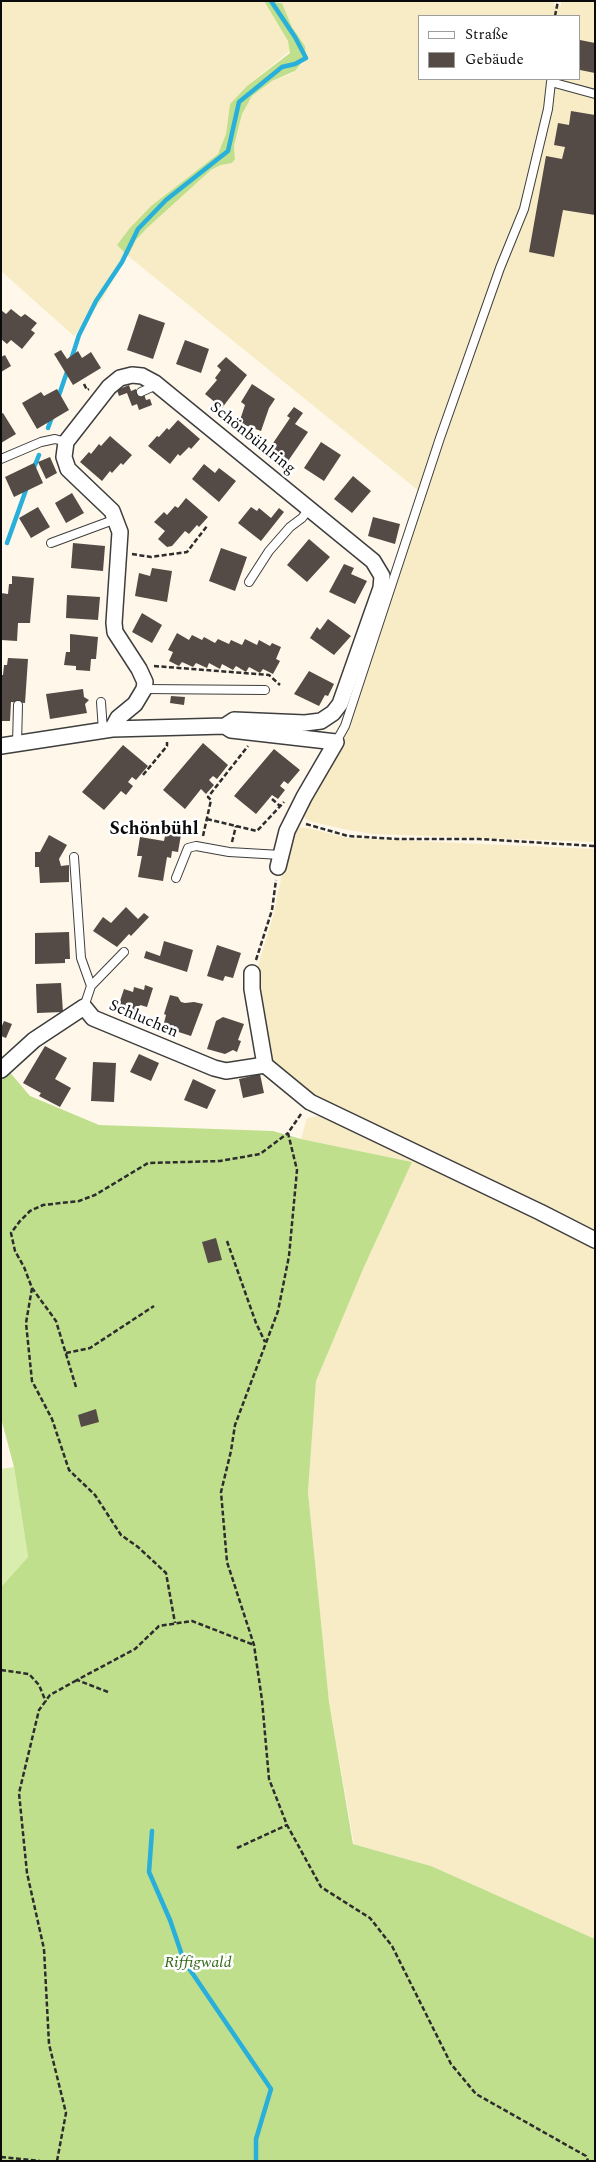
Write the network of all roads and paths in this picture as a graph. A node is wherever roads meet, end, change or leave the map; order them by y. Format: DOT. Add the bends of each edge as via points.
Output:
graph roads {
  1 [pos="558,1"];
  2 [pos="555,15"];
  3 [pos="595,94"];
  4 [pos="155,383"];
  5 [pos="141,392"];
  6 [pos="66,442"];
  7 [pos="1,459"];
  8 [pos="309,509"];
  9 [pos="116,519"];
  10 [pos="207,526"];
  11 [pos="52,543"];
  12 [pos="118,551"];
  13 [pos="249,582"];
  14 [pos="152,666"];
  15 [pos="280,685"];
  16 [pos="144,689"];
  17 [pos="265,690"];
  18 [pos="101,702"];
  19 [pos="18,705"];
  20 [pos="225,726"];
  21 [pos="108,730"];
  22 [pos="167,741"];
  23 [pos="249,742"];
  24 [pos="336,742"];
  25 [pos="17,744"];
  26 [pos="1,746"];
  27 [pos="143,775"];
  28 [pos="272,799"];
  29 [pos="286,800"];
  30 [pos="280,806"];
  31 [pos="207,819"];
  32 [pos="292,820"];
  33 [pos="200,846"];
  34 [pos="595,846"];
  35 [pos="74,857"];
  36 [pos="279,861"];
  37 [pos="176,878"];
  38 [pos="124,952"];
  39 [pos="252,973"];
  40 [pos="91,986"];
  41 [pos="84,1007"];
  42 [pos="265,1065"];
  43 [pos="1,1070"];
  44 [pos="310,1102"];
  45 [pos="288,1133"];
  46 [pos="595,1240"];
  47 [pos="227,1241"];
  48 [pos="32,1288"];
  49 [pos="154,1306"];
  50 [pos="265,1342"];
  51 [pos="66,1353"];
  52 [pos="76,1387"];
  53 [pos="175,1623"];
  54 [pos="254,1645"];
  55 [pos="1,1670"];
  56 [pos="77,1680"];
  57 [pos="108,1692"];
  58 [pos="46,1702"];
  59 [pos="287,1825"];
  60 [pos="237,1848"];
  61 [pos="1,2157"];
  62 [pos="40,2161"];
  63 [pos="57,2161"];
  64 [pos="588,2161"];
  1 -- 2 [label="path"];
  3 -- 24 [label="lane" via="551,82 548,109 524,209 440,438 351,708"];
  4 -- 5 [label="lane"];
  4 -- 6 [label="street, Schönbühlring" via="148,378 132,376 115,382"];
  4 -- 8 [label="street, Schönbühlring"];
  6 -- 7 [label="lane" via="55,439 41,442"];
  6 -- 9 [label="street" via="64,457 68,469 112,511"];
  8 -- 13 [label="lane" via="260,562"];
  8 -- 20 [label="street, Schönbühlring" via="373,561 382,576 381,588 343,696 333,713 321,721 234,720"];
  9 -- 11 [label="lane"];
  9 -- 12 [label="street" via="120,532"];
  10 -- 12 [label="path" via="186,552 150,557"];
  12 -- 16 [label="street" via="115,632 139,669 145,682"];
  14 -- 15 [label="path" via="269,674"];
  16 -- 17 [label="lane"];
  16 -- 21 [label="street" via="135,704"];
  18 -- 21 [label="lane"];
  19 -- 25 [label="lane"];
  20 -- 21 [label="street, Schönbühlring"];
  20 -- 24 [label="street" via="231,730"];
  21 -- 25 [label="street, Schönbühlring"];
  22 -- 27 [label="path" via="167,746"];
  23 -- 31 [label="path" via="208,797 211,800"];
  24 -- 32 [label="street"];
  25 -- 26 [label="street, Schönbühlring"];
  28 -- 30 [label="path"];
  29 -- 30 [label="path"];
  30 -- 31 [label="path" via="257,831"];
  31 -- 33 [label="path"];
  32 -- 34 [label="path" via="348,836"];
  32 -- 36 [label="street"];
  33 -- 36 [label="lane"];
  33 -- 37 [label="lane" via="188,848"];
  35 -- 40 [label="lane" via="81,958"];
  36 -- 39 [label="path" via="272,910"];
  38 -- 40 [label="lane"];
  39 -- 42 [label="street"];
  40 -- 41 [label="lane"];
  41 -- 42 [label="street, Schluchen" via="93,1018 226,1072"];
  41 -- 43 [label="street, Schluchen" via="34,1040"];
  42 -- 44 [label="street"];
  44 -- 45 [label="path"];
  44 -- 46 [label="street"];
  45 -- 48 [label="path" via="260,1154 220,1161 148,1163 79,1201 43,1205 30,1211 11,1233 15,1251"];
  45 -- 50 [label="path" via="297,1170 289,1256 278,1311"];
  47 -- 50 [label="path"];
  48 -- 51 [label="path" via="56,1321"];
  48 -- 53 [label="path" via="26,1323 32,1380 52,1419 69,1470 95,1495 121,1535 166,1573"];
  49 -- 51 [label="path" via="90,1348"];
  50 -- 54 [label="path" via="235,1425 221,1492 227,1562"];
  51 -- 52 [label="path"];
  53 -- 54 [label="path" via="192,1621"];
  53 -- 56 [label="path" via="159,1626 135,1648"];
  54 -- 59 [label="path" via="269,1779"];
  55 -- 58 [label="path" via="29,1674 39,1684"];
  56 -- 57 [label="path"];
  56 -- 58 [label="path" via="50,1695"];
  58 -- 63 [label="path" via="39,1710 19,1793 27,1873 44,1949 49,2044 66,2113"];
  59 -- 60 [label="path"];
  59 -- 64 [label="path" via="321,1887 370,1918 392,1946 451,2064 476,2094 586,2156"];
  61 -- 62 [label="path"];
}
